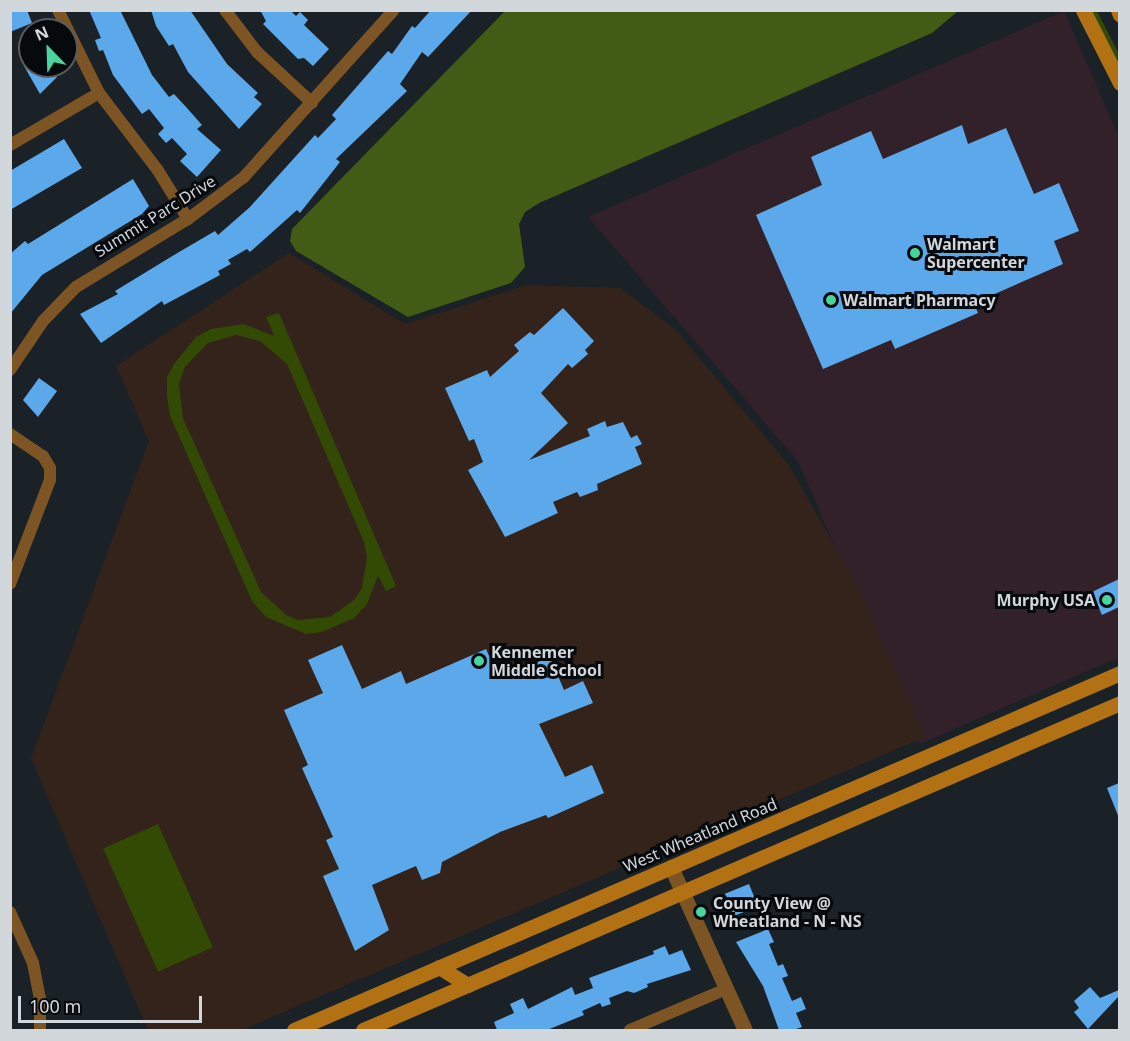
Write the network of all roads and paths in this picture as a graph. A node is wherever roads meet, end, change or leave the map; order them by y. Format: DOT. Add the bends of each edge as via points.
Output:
graph roads {
  1 [pos="58,10"];
  2 [pos="225,10"];
  3 [pos="394,10"];
  4 [pos="1083,10"];
  5 [pos="1118,10"];
  6 [pos="1119,15"];
  7 [pos="1119,83"];
  8 [pos="99,93"];
  9 [pos="312,103"];
  10 [pos="10,145"];
  11 [pos="188,219"];
  12 [pos="10,370"];
  13 [pos="10,434"];
  14 [pos="10,584"];
  15 [pos="1119,673"];
  16 [pos="1087,687"];
  17 [pos="1119,703"];
  18 [pos="1098,712"];
  19 [pos="912,762"];
  20 [pos="925,787"];
  21 [pos="671,867"];
  22 [pos="682,892"];
  23 [pos="11,914"];
  24 [pos="440,967"];
  25 [pos="468,985"];
  26 [pos="726,989"];
  27 [pos="40,1030"];
  28 [pos="294,1030"];
  29 [pos="363,1030"];
  30 [pos="630,1030"];
  31 [pos="745,1030"];
  1 -- 8 [label="street"];
  2 -- 9 [label="street" via="257,52"];
  3 -- 9 [label="street, Summit Parc Drive"];
  4 -- 7 [label="main road"];
  5 -- 6 [label="main road"];
  8 -- 10 [label="street"];
  8 -- 11 [label="street"];
  9 -- 11 [label="street, Summit Parc Drive" via="243,177"];
  11 -- 12 [label="street, Summit Parc Drive" via="76,287 43,321"];
  13 -- 14 [label="street" via="43,456 50,468 50,480"];
  15 -- 16 [label="main road, West Wheatland Road"];
  16 -- 18 [label="main road"];
  16 -- 19 [label="main road, West Wheatland Road"];
  17 -- 18 [label="main road"];
  18 -- 20 [label="main road"];
  19 -- 20 [label="main road"];
  19 -- 21 [label="main road, West Wheatland Road"];
  20 -- 22 [label="main road"];
  21 -- 22 [label="street"];
  21 -- 24 [label="main road, West Wheatland Road"];
  22 -- 25 [label="main road"];
  22 -- 26 [label="street"];
  23 -- 27 [label="street" via="33,963 40,998"];
  24 -- 25 [label="main road"];
  24 -- 28 [label="main road, West Wheatland Road"];
  25 -- 29 [label="main road"];
  26 -- 30 [label="street"];
  26 -- 31 [label="street"];
}
